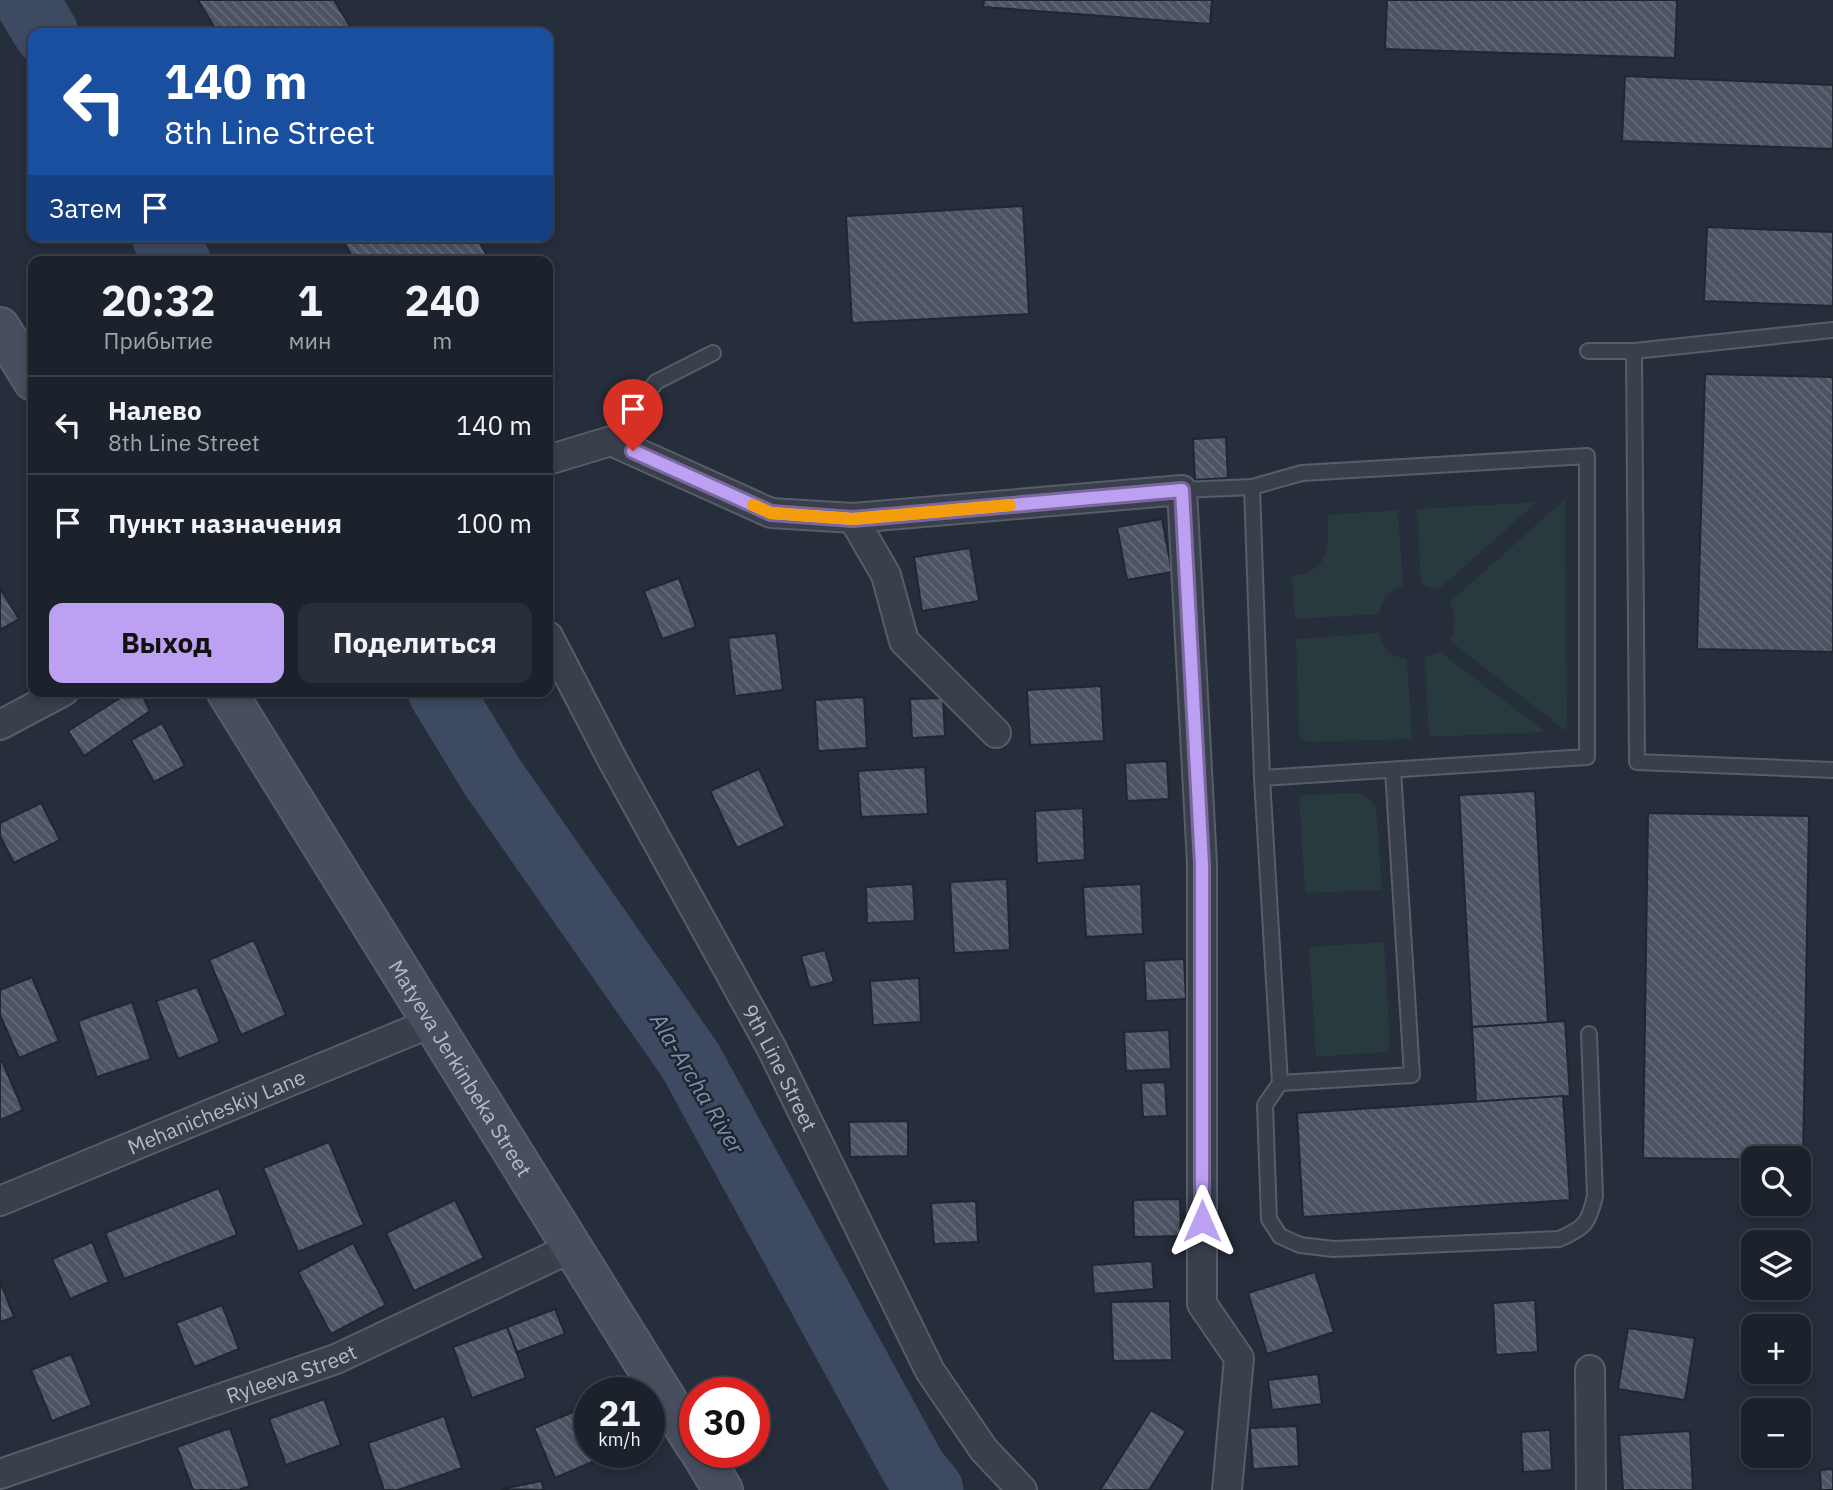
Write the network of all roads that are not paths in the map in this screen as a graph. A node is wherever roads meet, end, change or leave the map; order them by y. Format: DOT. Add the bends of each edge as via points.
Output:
graph roads {
  1 [pos="0,327"];
  2 [pos="1833,330"];
  3 [pos="1588,352"];
  4 [pos="1634,352"];
  5 [pos="713,353"];
  6 [pos="28,373"];
  7 [pos="611,441"];
  8 [pos="553,458"];
  9 [pos="1252,487"];
  10 [pos="1182,490"];
  11 [pos="853,519"];
  12 [pos="553,646"];
  13 [pos="53,697"];
  14 [pos="230,697"];
  15 [pos="0,725"];
  16 [pos="996,733"];
  17 [pos="1833,769"];
  18 [pos="1392,771"];
  19 [pos="1262,778"];
  20 [pos="433,1022"];
  21 [pos="1589,1034"];
  22 [pos="1280,1083"];
  23 [pos="0,1201"];
  24 [pos="571,1248"];
  25 [pos="1590,1370"];
  26 [pos="679,1420"];
  27 [pos="710,1468"];
  28 [pos="0,1474"];
  29 [pos="723,1490"];
  30 [pos="1021,1490"];
  31 [pos="1227,1490"];
  32 [pos="1591,1490"];
  1 -- 6 [label="main road"];
  2 -- 4 [label="lane"];
  3 -- 4 [label="lane"];
  4 -- 17 [label="lane" via="1637,762"];
  5 -- 7 [label="lane" via="656,382"];
  7 -- 8 [label="street"];
  7 -- 11 [label="street" via="771,513"];
  9 -- 10 [label="lane"];
  9 -- 18 [label="lane" via="1301,473 1587,456 1587,757"];
  9 -- 19 [label="lane"];
  10 -- 11 [label="street"];
  10 -- 31 [label="street" via="1202,864 1202,1304 1239,1358"];
  11 -- 16 [label="street" via="886,575 904,640"];
  12 -- 30 [label="street, 9th Line Street" via="771,1047 929,1371 984,1450"];
  13 -- 15 [label="street"];
  14 -- 20 [label="main road, Matyeva Jerkinbeka Street"];
  18 -- 19 [label="lane"];
  18 -- 22 [label="lane" via="1412,1074"];
  19 -- 22 [label="lane"];
  20 -- 23 [label="street, Mehanicheskiy Lane"];
  20 -- 24 [label="main road, Matyeva Jerkinbeka Street"];
  21 -- 22 [label="lane" via="1595,1196 1590,1218 1578,1231 1559,1239 1334,1249 1300,1245 1280,1236 1269,1219 1265,1105"];
  24 -- 26 [label="main road, Matyeva Jerkinbeka Street"];
  24 -- 28 [label="street, Ryleeva Street" via="335,1359"];
  25 -- 32 [label="street"];
  27 -- 29 [label="main road"];
}
